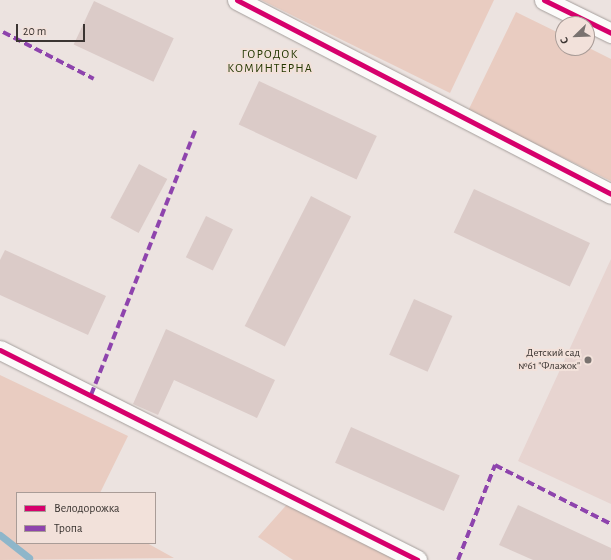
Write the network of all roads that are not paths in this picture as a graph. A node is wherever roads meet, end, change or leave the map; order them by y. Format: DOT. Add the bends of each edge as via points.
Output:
graph roads {
  1 [pos="237,0"];
  2 [pos="544,0"];
  3 [pos="611,33"];
  4 [pos="611,194"];
  5 [pos="0,350"];
  6 [pos="417,560"];
  1 -- 4 [label="street"];
  2 -- 3 [label="street"];
  5 -- 6 [label="street"];
}
